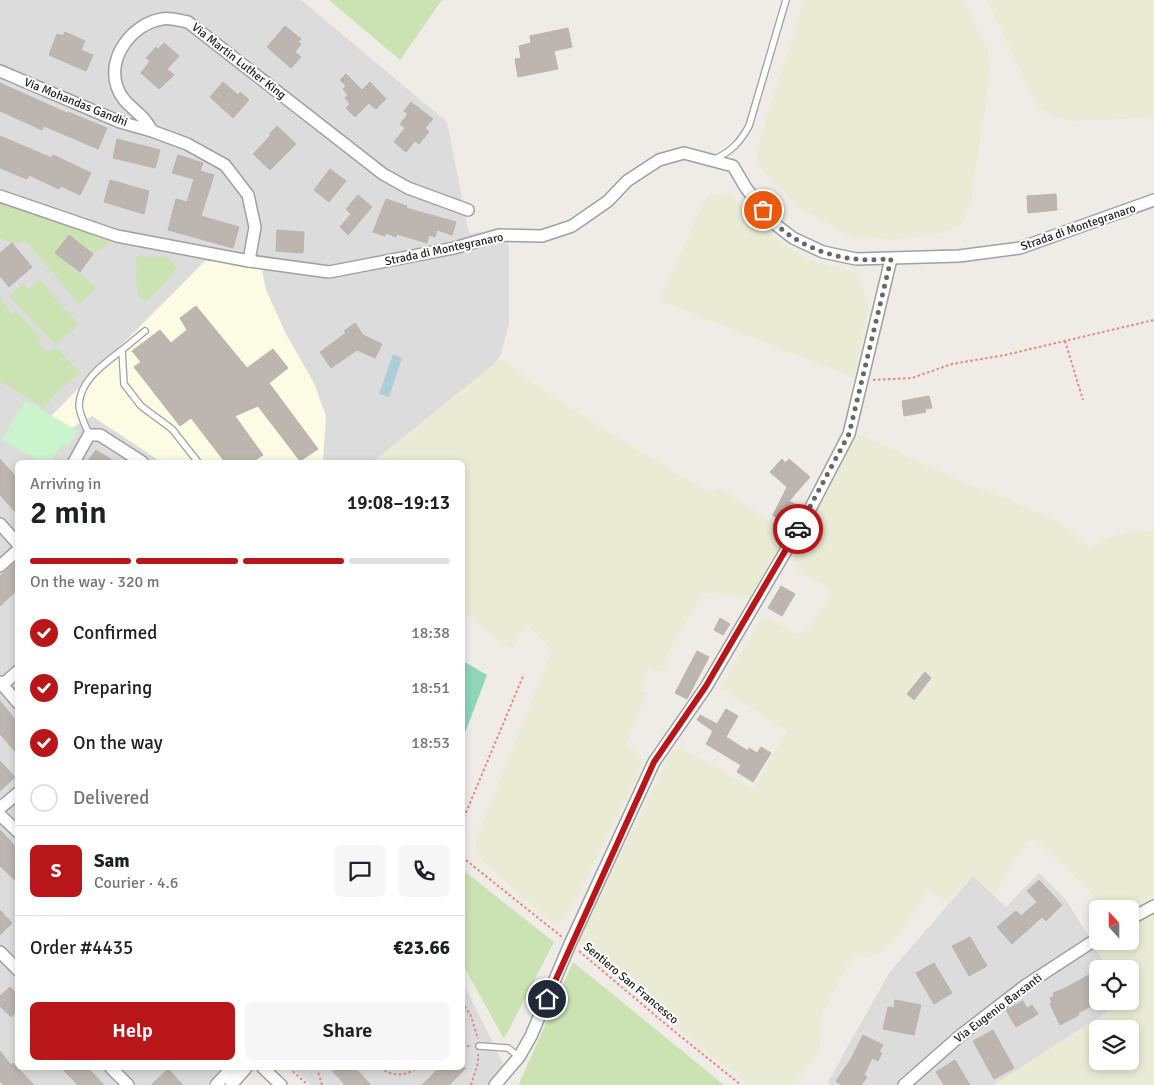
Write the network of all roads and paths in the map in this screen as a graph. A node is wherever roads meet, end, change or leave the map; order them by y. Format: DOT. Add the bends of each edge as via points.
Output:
graph roads {
  1 [pos="786,0"];
  2 [pos="0,71"];
  3 [pos="152,131"];
  4 [pos="711,162"];
  5 [pos="0,196"];
  6 [pos="1154,200"];
  7 [pos="468,210"];
  8 [pos="891,259"];
  9 [pos="249,261"];
  10 [pos="1154,320"];
  11 [pos="145,331"];
  12 [pos="1065,341"];
  13 [pos="122,350"];
  14 [pos="863,380"];
  15 [pos="1083,400"];
  16 [pos="89,435"];
  17 [pos="75,460"];
  18 [pos="139,460"];
  19 [pos="196,460"];
  20 [pos="0,524"];
  21 [pos="15,541"];
  22 [pos="15,553"];
  23 [pos="0,566"];
  24 [pos="15,673"];
  25 [pos="524,674"];
  26 [pos="1,683"];
  27 [pos="15,699"];
  28 [pos="15,796"];
  29 [pos="0,808"];
  30 [pos="0,815"];
  31 [pos="465,815"];
  32 [pos="15,829"];
  33 [pos="465,859"];
  34 [pos="1154,906"];
  35 [pos="1139,914"];
  36 [pos="570,944"];
  37 [pos="1089,944"];
  38 [pos="0,952"];
  39 [pos="15,967"];
  40 [pos="479,1046"];
  41 [pos="519,1057"];
  42 [pos="113,1070"];
  43 [pos="230,1070"];
  44 [pos="244,1070"];
  45 [pos="264,1070"];
  46 [pos="291,1070"];
  47 [pos="318,1070"];
  48 [pos="384,1070"];
  49 [pos="413,1070"];
  50 [pos="128,1085"];
  51 [pos="216,1085"];
  52 [pos="231,1085"];
  53 [pos="281,1085"];
  54 [pos="308,1085"];
  55 [pos="322,1085"];
  56 [pos="495,1085"];
  57 [pos="741,1085"];
  58 [pos="904,1085"];
  1 -- 4 [label="lane" via="749,126 740,142"];
  2 -- 3 [label="street, Via Mohandas Gandhi" via="120,122"];
  3 -- 7 [label="street, Via Martin Luther King" via="143,117 124,101 116,86 114,64 124,42 141,28 162,18 188,22 382,174 408,188"];
  3 -- 9 [label="street" via="187,144 225,165 248,195 255,227"];
  4 -- 8 [label="street, Strada di Montegranaro" via="733,166 771,221 793,238 823,252 856,260"];
  4 -- 9 [label="street, Strada di Montegranaro" via="684,153 659,160 572,226 542,236 499,235 454,248 328,272"];
  5 -- 9 [label="street, Strada di Montegranaro" via="118,236"];
  6 -- 8 [label="street, Strada di Montegranaro" via="1020,248 959,256"];
  8 -- 14 [label="street"];
  10 -- 12 [label="path"];
  11 -- 13 [label="lane"];
  12 -- 14 [label="path" via="952,364 912,378"];
  12 -- 15 [label="path"];
  13 -- 16 [label="lane" via="98,369 83,389 79,406"];
  13 -- 19 [label="lane" via="124,384 141,406 172,429"];
  14 -- 36 [label="street" via="849,434 808,513 706,686 654,762"];
  16 -- 17 [label="street"];
  16 -- 18 [label="street" via="100,435"];
  20 -- 21 [label="street"];
  22 -- 23 [label="street"];
  24 -- 26 [label="street"];
  25 -- 31 [label="path"];
  26 -- 27 [label="street"];
  28 -- 29 [label="street"];
  30 -- 32 [label="street"];
  33 -- 36 [label="path, Sentiero San Francesco"];
  34 -- 35 [label="street"];
  36 -- 41 [label="street"];
  36 -- 57 [label="path, Sentiero San Francesco"];
  37 -- 58 [label="street, Via Eugenio Barsanti" via="1026,985 961,1035"];
  38 -- 39 [label="street"];
  40 -- 41 [label="lane" via="508,1048"];
  41 -- 56 [label="street"];
  42 -- 50 [label="street"];
  43 -- 51 [label="street"];
  44 -- 52 [label="street"];
  45 -- 53 [label="street"];
  46 -- 54 [label="path"];
  47 -- 55 [label="path"];
  48 -- 49 [label="path" via="398,1075"];
}
